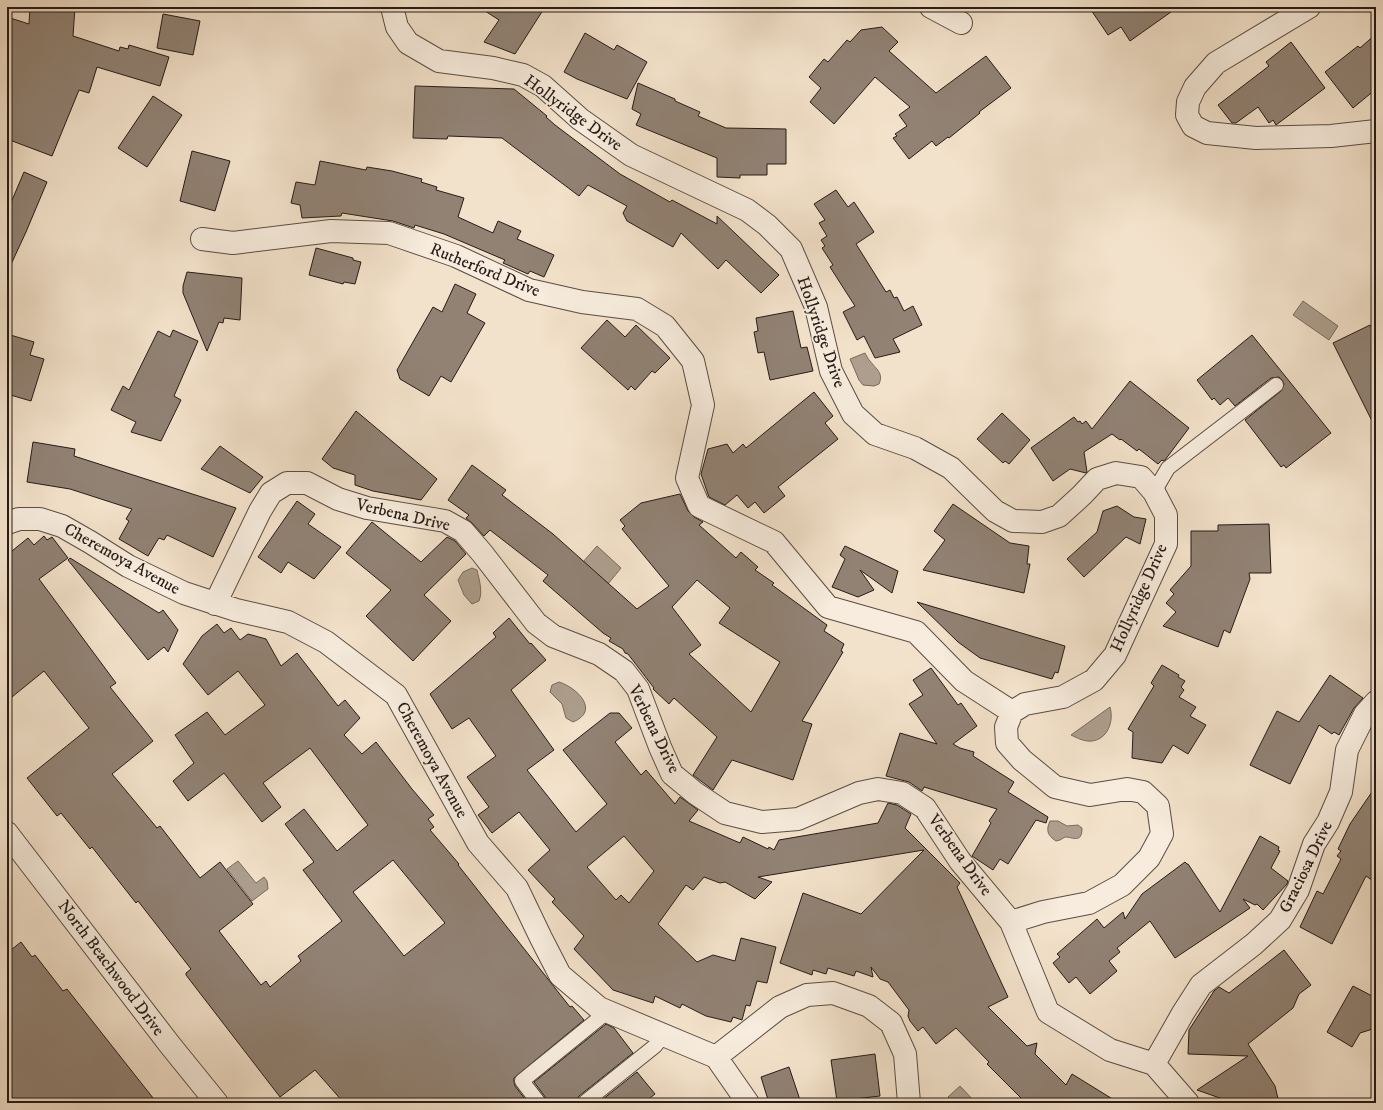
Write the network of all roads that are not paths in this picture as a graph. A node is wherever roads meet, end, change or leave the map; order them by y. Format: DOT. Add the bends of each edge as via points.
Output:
graph roads {
  1 [pos="392,7"];
  2 [pos="931,7"];
  3 [pos="1309,7"];
  4 [pos="961,23"];
  5 [pos="1376,131"];
  6 [pos="202,239"];
  7 [pos="1276,385"];
  8 [pos="1154,492"];
  9 [pos="7,523"];
  10 [pos="215,604"];
  11 [pos="1376,702"];
  12 [pos="1012,712"];
  13 [pos="7,833"];
  14 [pos="1011,922"];
  15 [pos="607,1012"];
  16 [pos="664,1035"];
  17 [pos="716,1057"];
  18 [pos="1154,1064"];
  19 [pos="217,1103"];
  20 [pos="539,1103"];
  21 [pos="584,1103"];
  22 [pos="748,1103"];
  23 [pos="909,1103"];
  24 [pos="1188,1103"];
  1 -- 8 [label="street, Hollyridge Drive" via="397,27 408,43 439,61 523,75 542,86 580,119 631,155 746,210 767,225 790,249 816,307 831,371 853,414 875,434 915,448 951,468 995,510 1013,521 1042,522 1059,516 1097,479 1116,472 1141,477"];
  2 -- 4 [label="street"];
  3 -- 5 [label="street" via="1216,63 1195,87 1188,102 1187,116 1193,126 1207,132 1256,138 1331,136"];
  6 -- 12 [label="street, Rutherford Drive" via="233,243 331,231 389,232 456,256 529,290 582,302 637,309 665,326 693,361 703,404 688,478 699,506 774,542 828,607 916,632 964,681"];
  7 -- 8 [label="lane" via="1168,468"];
  8 -- 12 [label="street, Hollyridge Drive" via="1166,515 1166,544 1115,655 1088,684 1063,697 1025,704"];
  9 -- 10 [label="street, Cheremoya Avenue" via="19,519 40,519 62,526 128,566 184,593"];
  10 -- 14 [label="street, Verbena Drive" via="267,499 271,493 287,483 307,483 367,508 445,522 463,531 536,623 553,636 600,654 624,671 638,689 672,774 695,794 725,813 762,822 798,819 859,793 878,789 902,793 925,808 960,861"];
  10 -- 15 [label="street, Cheremoya Avenue" via="288,622 326,642 396,695 478,843 517,888 560,974"];
  11 -- 18 [label="street, Graciosa Drive" via="1365,714 1347,750 1341,792 1328,822 1314,844 1298,890 1280,920 1254,944 1201,985"];
  12 -- 14 [label="street" via="1006,727 1007,743 1022,760 1055,787 1090,795 1127,788 1143,792 1158,806 1162,834 1150,858 1122,885 1089,903 1043,912"];
  13 -- 19 [label="street, North Beachwood Drive"];
  14 -- 18 [label="street" via="1048,1012 1110,1050"];
  15 -- 16 [label="street, Cheremoya Avenue"];
  15 -- 20 [label="lane" via="522,1081"];
  16 -- 17 [label="street, Cheremoya Avenue"];
  16 -- 21 [label="lane" via="655,1046"];
  17 -- 22 [label="street"];
  17 -- 23 [label="street" via="780,1007 807,995 833,992 869,1006 891,1023 905,1054"];
  18 -- 24 [label="street"];
}
